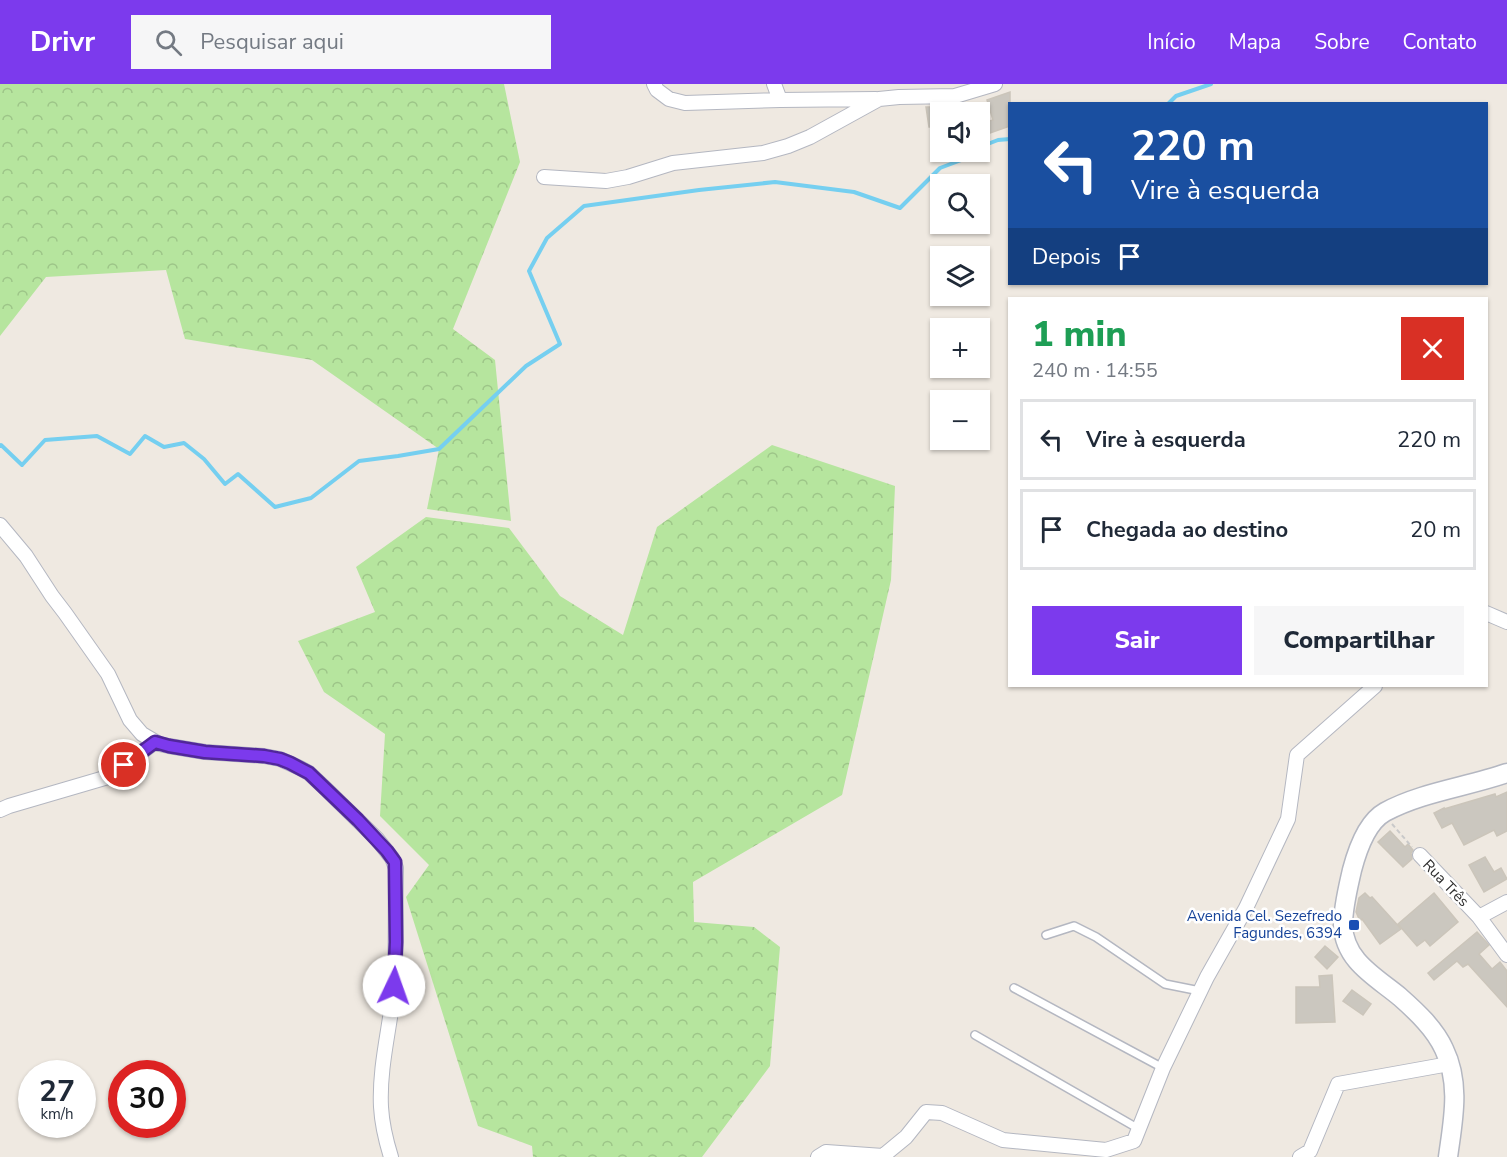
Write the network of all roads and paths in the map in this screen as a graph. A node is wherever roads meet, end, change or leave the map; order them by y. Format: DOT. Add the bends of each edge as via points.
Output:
graph roads {
  1 [pos="654,84"];
  2 [pos="774,84"];
  3 [pos="995,84"];
  4 [pos="780,99"];
  5 [pos="879,99"];
  6 [pos="544,177"];
  7 [pos="0,525"];
  8 [pos="1488,614"];
  9 [pos="1507,622"];
  10 [pos="1374,687"];
  11 [pos="155,742"];
  12 [pos="1507,773"];
  13 [pos="0,810"];
  14 [pos="1383,813"];
  15 [pos="1420,855"];
  16 [pos="1507,902"];
  17 [pos="1479,917"];
  18 [pos="1046,934"];
  19 [pos="1507,955"];
  20 [pos="1014,988"];
  21 [pos="1200,991"];
  22 [pos="975,1035"];
  23 [pos="1449,1064"];
  24 [pos="1163,1068"];
  25 [pos="1139,1129"];
  26 [pos="390,1157"];
  27 [pos="818,1157"];
  28 [pos="1300,1157"];
  29 [pos="1448,1157"];
  1 -- 4 [label="street" via="669,99 685,103"];
  2 -- 4 [label="street"];
  3 -- 5 [label="street" via="955,96"];
  4 -- 5 [label="street"];
  5 -- 6 [label="street" via="810,136 763,153 673,163 606,181"];
  7 -- 11 [label="street" via="108,674 130,720"];
  8 -- 9 [label="street"];
  10 -- 21 [label="street" via="1297,755 1288,819 1246,908"];
  11 -- 13 [label="street" via="108,777"];
  11 -- 26 [label="street" via="205,752 264,756 300,768 358,820 395,862 394,986 381,1106"];
  12 -- 14 [label="main road" via="1413,800"];
  14 -- 15 [label="path, Rua Três"];
  14 -- 23 [label="main road" via="1367,830 1353,866 1343,925 1348,948 1363,968 1429,1026"];
  15 -- 17 [label="street, Rua Três"];
  16 -- 17 [label="street"];
  17 -- 19 [label="street, Rua Três"];
  18 -- 21 [label="lane" via="1074,926 1165,984"];
  20 -- 24 [label="lane"];
  21 -- 24 [label="street"];
  22 -- 25 [label="lane"];
  23 -- 28 [label="street" via="1338,1084 1310,1151"];
  23 -- 29 [label="main road" via="1455,1104"];
  24 -- 25 [label="street"];
  25 -- 27 [label="street" via="1134,1141 1106,1150 1003,1140 942,1113 926,1112 906,1137 883,1156 826,1152"];
}
